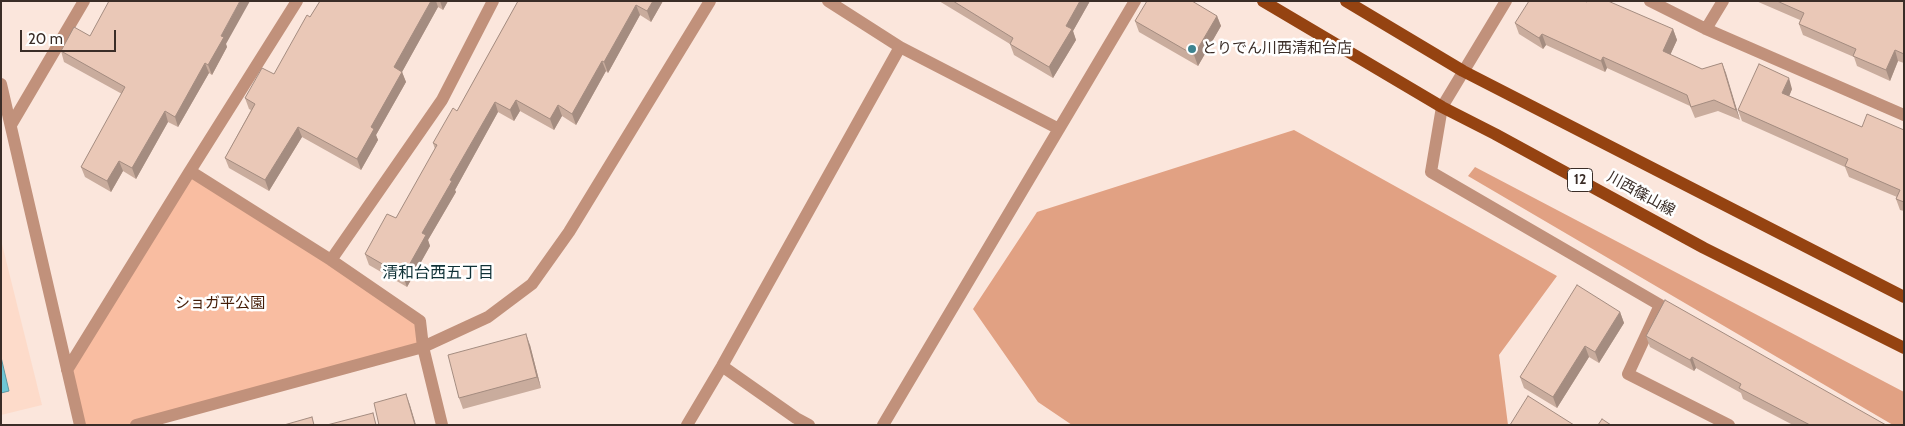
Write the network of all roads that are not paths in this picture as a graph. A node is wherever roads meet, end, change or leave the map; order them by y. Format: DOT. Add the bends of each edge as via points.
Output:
graph roads {
  1 [pos="84,1"];
  2 [pos="297,1"];
  3 [pos="494,1"];
  4 [pos="710,1"];
  5 [pos="828,1"];
  6 [pos="1135,1"];
  7 [pos="1262,1"];
  8 [pos="1346,1"];
  9 [pos="1506,1"];
  10 [pos="1650,1"];
  11 [pos="1723,1"];
  12 [pos="1706,29"];
  13 [pos="900,47"];
  14 [pos="1463,71"];
  15 [pos="1,84"];
  16 [pos="1442,107"];
  17 [pos="1904,115"];
  18 [pos="11,125"];
  19 [pos="1059,129"];
  20 [pos="190,171"];
  21 [pos="330,260"];
  22 [pos="1904,297"];
  23 [pos="423,346"];
  24 [pos="1904,348"];
  25 [pos="722,366"];
  26 [pos="67,370"];
  27 [pos="80,425"];
  28 [pos="136,425"];
  29 [pos="442,425"];
  30 [pos="688,425"];
  31 [pos="810,425"];
  32 [pos="883,425"];
  33 [pos="1730,425"];
  1 -- 18 [label="street"];
  2 -- 20 [label="street"];
  3 -- 21 [label="street" via="442,100"];
  4 -- 23 [label="street" via="569,232 532,284 488,317"];
  5 -- 13 [label="street"];
  6 -- 19 [label="street"];
  7 -- 16 [label="main road, 川西篠山線 / 12"];
  8 -- 14 [label="main road, 川西篠山線"];
  9 -- 14 [label="street"];
  10 -- 12 [label="street"];
  11 -- 12 [label="street"];
  12 -- 17 [label="street"];
  13 -- 19 [label="street"];
  13 -- 25 [label="street"];
  14 -- 16 [label="street"];
  14 -- 22 [label="main road, 川西篠山線"];
  15 -- 18 [label="street"];
  16 -- 24 [label="main road, 川西篠山線 / 12" via="1704,248"];
  16 -- 33 [label="street" via="1431,172 1660,305 1628,374"];
  18 -- 26 [label="street"];
  19 -- 32 [label="street"];
  20 -- 21 [label="street"];
  20 -- 26 [label="street"];
  21 -- 23 [label="street" via="420,321"];
  23 -- 28 [label="street"];
  23 -- 29 [label="street"];
  25 -- 30 [label="street"];
  25 -- 31 [label="street"];
  26 -- 27 [label="street"];
}
